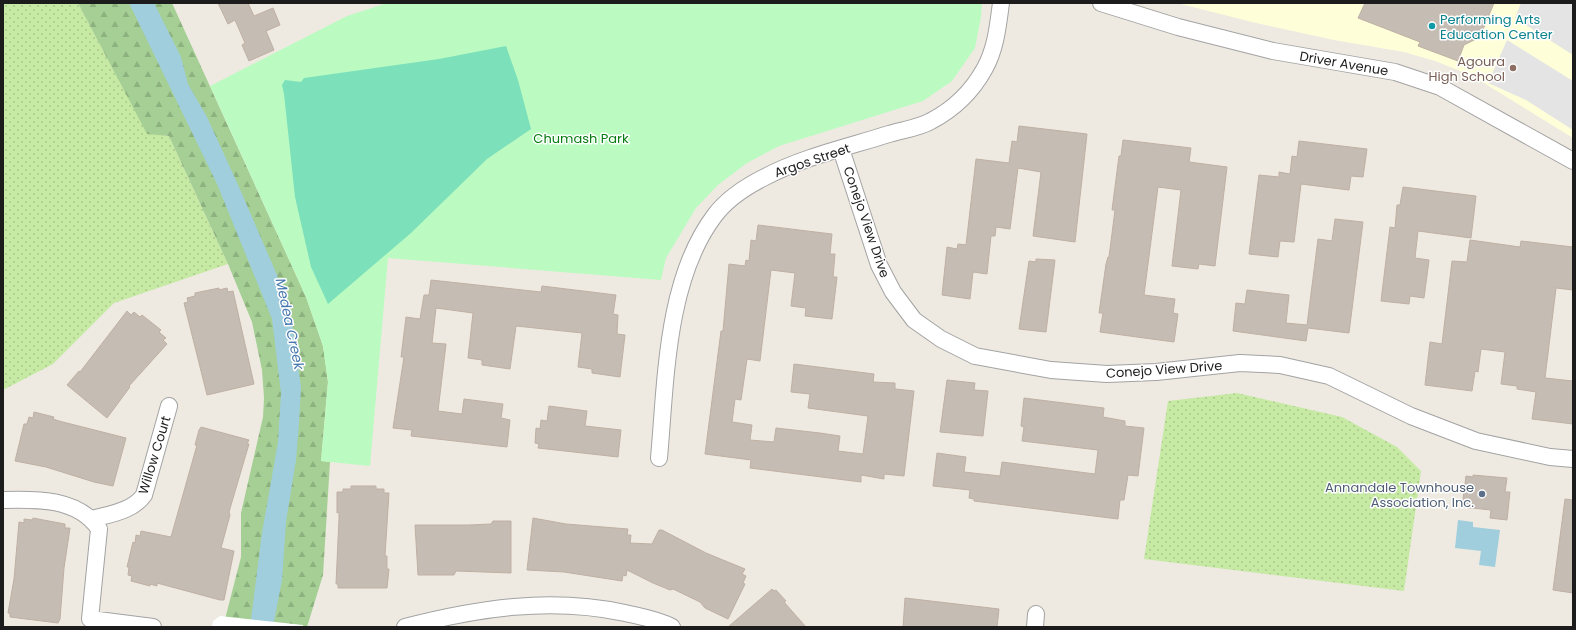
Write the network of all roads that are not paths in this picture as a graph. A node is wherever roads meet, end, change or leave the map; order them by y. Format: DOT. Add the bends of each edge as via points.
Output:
graph roads {
  1 [pos="1001,3"];
  2 [pos="1101,3"];
  3 [pos="841,149"];
  4 [pos="1573,161"];
  5 [pos="169,406"];
  6 [pos="658,458"];
  7 [pos="1573,459"];
  8 [pos="3,500"];
  9 [pos="92,519"];
  10 [pos="90,623"];
  11 [pos="153,627"];
  12 [pos="405,627"];
  13 [pos="672,627"];
  1 -- 3 [label="street, Argos Street" via="997,36 986,67 969,91 954,106 930,122"];
  2 -- 4 [label="street, Driver Avenue" via="1178,27 1258,47 1395,72 1440,87"];
  3 -- 6 [label="street, Argos Street" via="781,169 746,187 715,214 693,251 681,284 672,327"];
  3 -- 7 [label="street, Conejo View Drive" via="879,265 893,292 914,320 941,339 975,356 1052,370 1107,374 1240,364 1280,365 1328,376 1411,416 1476,441 1550,457"];
  5 -- 9 [label="street, Willow Court" via="144,496 124,510"];
  8 -- 9 [label="street" via="32,499 58,503 80,510"];
  9 -- 10 [label="street" via="99,529"];
  10 -- 11 [label="street"];
  12 -- 13 [label="street" via="449,615 487,609 551,605 614,611 660,620"];
}
